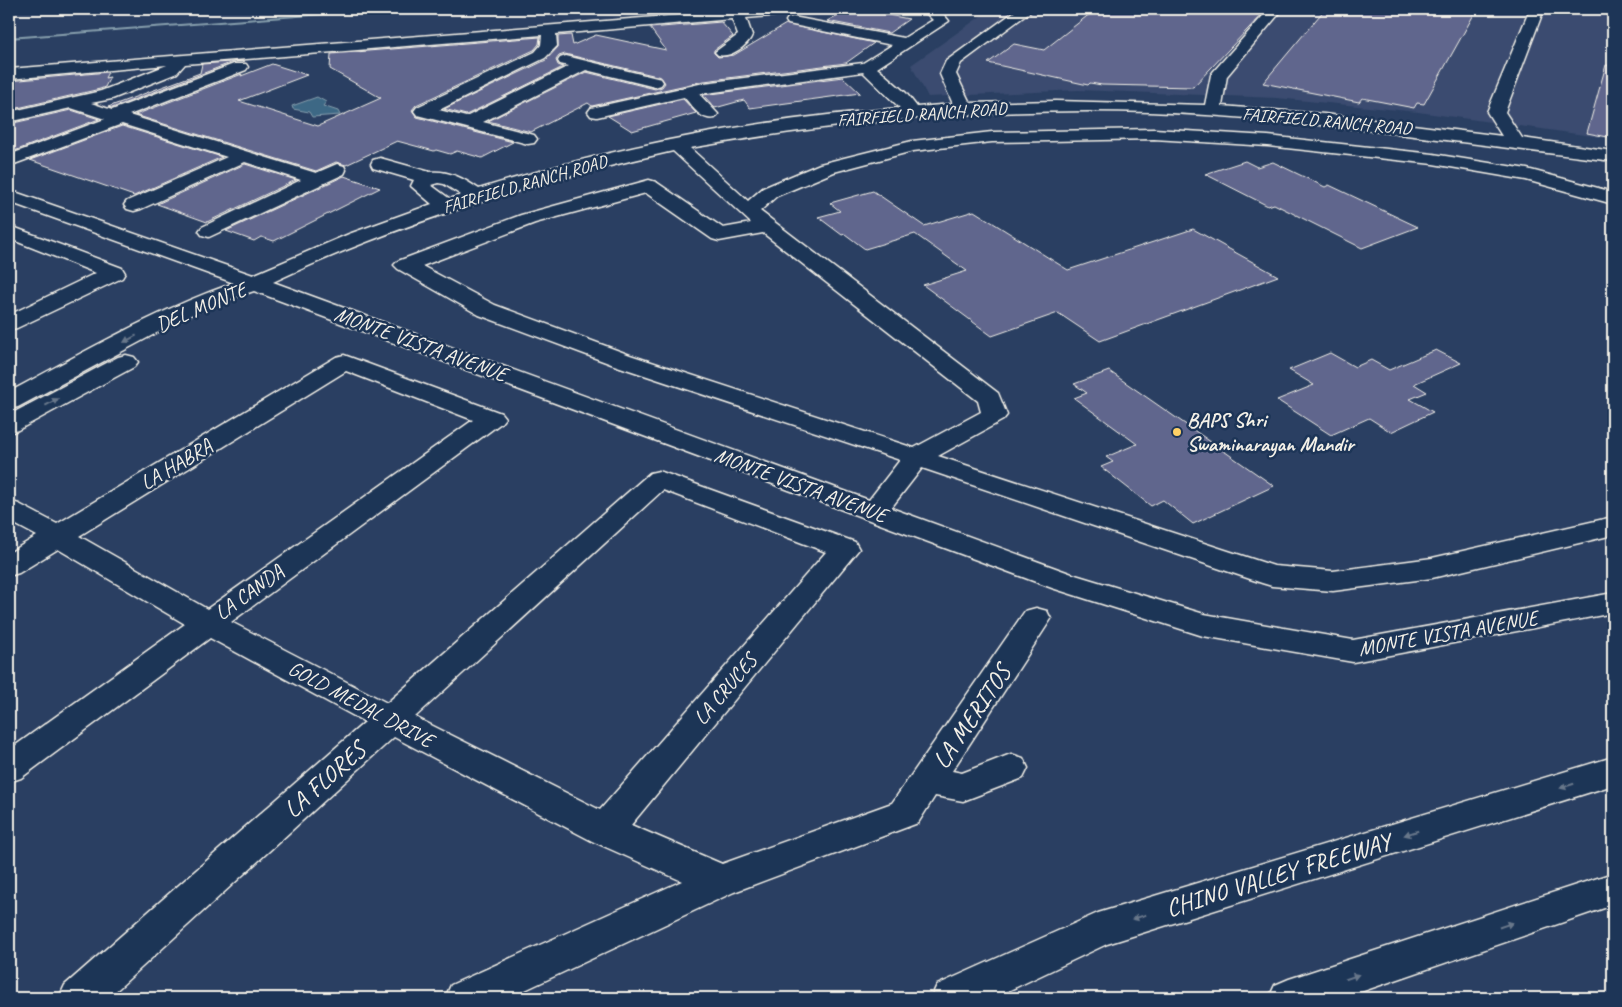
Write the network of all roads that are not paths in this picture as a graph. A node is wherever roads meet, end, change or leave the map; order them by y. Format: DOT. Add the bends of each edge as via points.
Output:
graph roads {
  1 [pos="805,9"];
  2 [pos="925,9"];
  3 [pos="1027,9"];
  4 [pos="1276,9"];
  5 [pos="1537,9"];
  6 [pos="737,14"];
  7 [pos="793,21"];
  8 [pos="549,30"];
  9 [pos="906,42"];
  10 [pos="723,52"];
  11 [pos="540,55"];
  12 [pos="180,60"];
  13 [pos="584,65"];
  14 [pos="240,67"];
  15 [pos="867,67"];
  16 [pos="9,74"];
  17 [pos="655,82"];
  18 [pos="687,91"];
  19 [pos="72,102"];
  20 [pos="964,109"];
  21 [pos="1213,110"];
  22 [pos="597,112"];
  23 [pos="912,112"];
  24 [pos="709,114"];
  25 [pos="9,117"];
  26 [pos="116,117"];
  27 [pos="467,123"];
  28 [pos="528,140"];
  29 [pos="1516,142"];
  30 [pos="676,144"];
  31 [pos="244,156"];
  32 [pos="1613,156"];
  33 [pos="10,161"];
  34 [pos="380,164"];
  35 [pos="337,170"];
  36 [pos="429,178"];
  37 [pos="318,179"];
  38 [pos="9,196"];
  39 [pos="476,196"];
  40 [pos="1613,198"];
  41 [pos="134,205"];
  42 [pos="447,206"];
  43 [pos="748,211"];
  44 [pos="767,226"];
  45 [pos="209,231"];
  46 [pos="11,234"];
  47 [pos="254,283"];
  48 [pos="9,323"];
  49 [pos="9,402"];
  50 [pos="492,418"];
  51 [pos="9,425"];
  52 [pos="916,457"];
  53 [pos="658,479"];
  54 [pos="9,510"];
  55 [pos="874,512"];
  56 [pos="1613,526"];
  57 [pos="58,536"];
  58 [pos="9,566"];
  59 [pos="1613,603"];
  60 [pos="1036,619"];
  61 [pos="206,622"];
  62 [pos="391,720"];
  63 [pos="9,768"];
  64 [pos="1010,768"];
  65 [pos="1613,771"];
  66 [pos="926,781"];
  67 [pos="605,830"];
  68 [pos="721,881"];
  69 [pos="1613,889"];
  70 [pos="79,998"];
  71 [pos="465,998"];
  72 [pos="951,998"];
  73 [pos="1289,998"];
  1 -- 6 [label="main road"];
  2 -- 9 [label="main road" via="932,10 942,21"];
  3 -- 20 [label="main road" via="954,61 948,74"];
  4 -- 21 [label="main road" via="1218,75"];
  5 -- 29 [label="main road" via="1496,112"];
  6 -- 8 [label="main road"];
  6 -- 10 [label="main road" via="745,35 743,40"];
  7 -- 9 [label="main road"];
  8 -- 11 [label="main road" via="549,46"];
  8 -- 12 [label="main road"];
  9 -- 15 [label="main road"];
  11 -- 13 [label="main road"];
  11 -- 27 [label="main road" via="423,110"];
  12 -- 16 [label="main road"];
  12 -- 19 [label="main road" via="172,70 106,95"];
  13 -- 17 [label="main road"];
  13 -- 27 [label="main road"];
  14 -- 26 [label="main road"];
  15 -- 18 [label="main road"];
  15 -- 23 [label="main road"];
  18 -- 22 [label="main road"];
  18 -- 24 [label="main road"];
  19 -- 25 [label="main road"];
  19 -- 26 [label="main road"];
  20 -- 21 [label="main road, FAIRFIELD RANCH ROAD" via="1103,106"];
  20 -- 23 [label="main road, FAIRFIELD RANCH ROAD"];
  21 -- 29 [label="main road, FAIRFIELD RANCH ROAD" via="1356,122"];
  23 -- 30 [label="main road, FAIRFIELD RANCH ROAD"];
  26 -- 31 [label="main road"];
  26 -- 33 [label="main road"];
  27 -- 28 [label="main road"];
  29 -- 32 [label="main road, FAIRFIELD RANCH ROAD"];
  30 -- 39 [label="main road, FAIRFIELD RANCH ROAD" via="579,166"];
  30 -- 43 [label="main road"];
  31 -- 37 [label="main road"];
  31 -- 41 [label="main road"];
  34 -- 36 [label="main road"];
  35 -- 37 [label="main road"];
  36 -- 39 [label="main road" via="446,177"];
  36 -- 42 [label="main road" via="421,186"];
  37 -- 45 [label="main road"];
  38 -- 47 [label="main road, MONTE VISTA AVENUE"];
  39 -- 42 [label="main road, FAIRFIELD RANCH ROAD"];
  40 -- 43 [label="main road" via="1527,175 1433,159 1268,140 1154,134 992,137 912,146 827,168 770,192"];
  42 -- 47 [label="main road, FAIRFIELD RANCH ROAD" via="314,255"];
  43 -- 44 [label="main road"];
  44 -- 52 [label="main road" via="989,398 994,415"];
  44 -- 52 [label="main road" via="720,235 649,186 528,219 405,265 487,310 622,360"];
  46 -- 48 [label="main road" via="114,273"];
  47 -- 49 [label="main road, DEL MONTE, one-way" via="195,305"];
  51 -- 47 [label="main road, DEL MONTE, one-way" via="215,314"];
  47 -- 55 [label="main road, MONTE VISTA AVENUE"];
  50 -- 57 [label="main road, LA HABRA" via="344,362"];
  50 -- 61 [label="main road, LA CANDA"];
  52 -- 55 [label="main road"];
  52 -- 56 [label="main road" via="1272,576 1333,581 1432,568"];
  53 -- 62 [label="main road, LA FLORES"];
  53 -- 67 [label="main road, LA CRUCES" via="845,549"];
  54 -- 57 [label="main road, GOLD MEDAL DRIVE"];
  55 -- 59 [label="main road, MONTE VISTA AVENUE" via="1062,581 1203,625 1353,651"];
  57 -- 58 [label="main road, LA HABRA"];
  57 -- 61 [label="main road, GOLD MEDAL DRIVE"];
  60 -- 66 [label="main road, LA MERITOS"];
  61 -- 62 [label="main road, GOLD MEDAL DRIVE"];
  61 -- 63 [label="main road, LA CANDA"];
  62 -- 67 [label="main road, GOLD MEDAL DRIVE"];
  62 -- 70 [label="main road, LA FLORES"];
  64 -- 66 [label="main road" via="963,787"];
  65 -- 72 [label="main road, CHINO VALLEY FREEWAY, one-way" via="1098,930"];
  66 -- 68 [label="main road, LA MERITOS" via="905,812"];
  67 -- 68 [label="main road, GOLD MEDAL DRIVE"];
  68 -- 71 [label="main road"];
  73 -- 69 [label="main road, one-way"];
}
